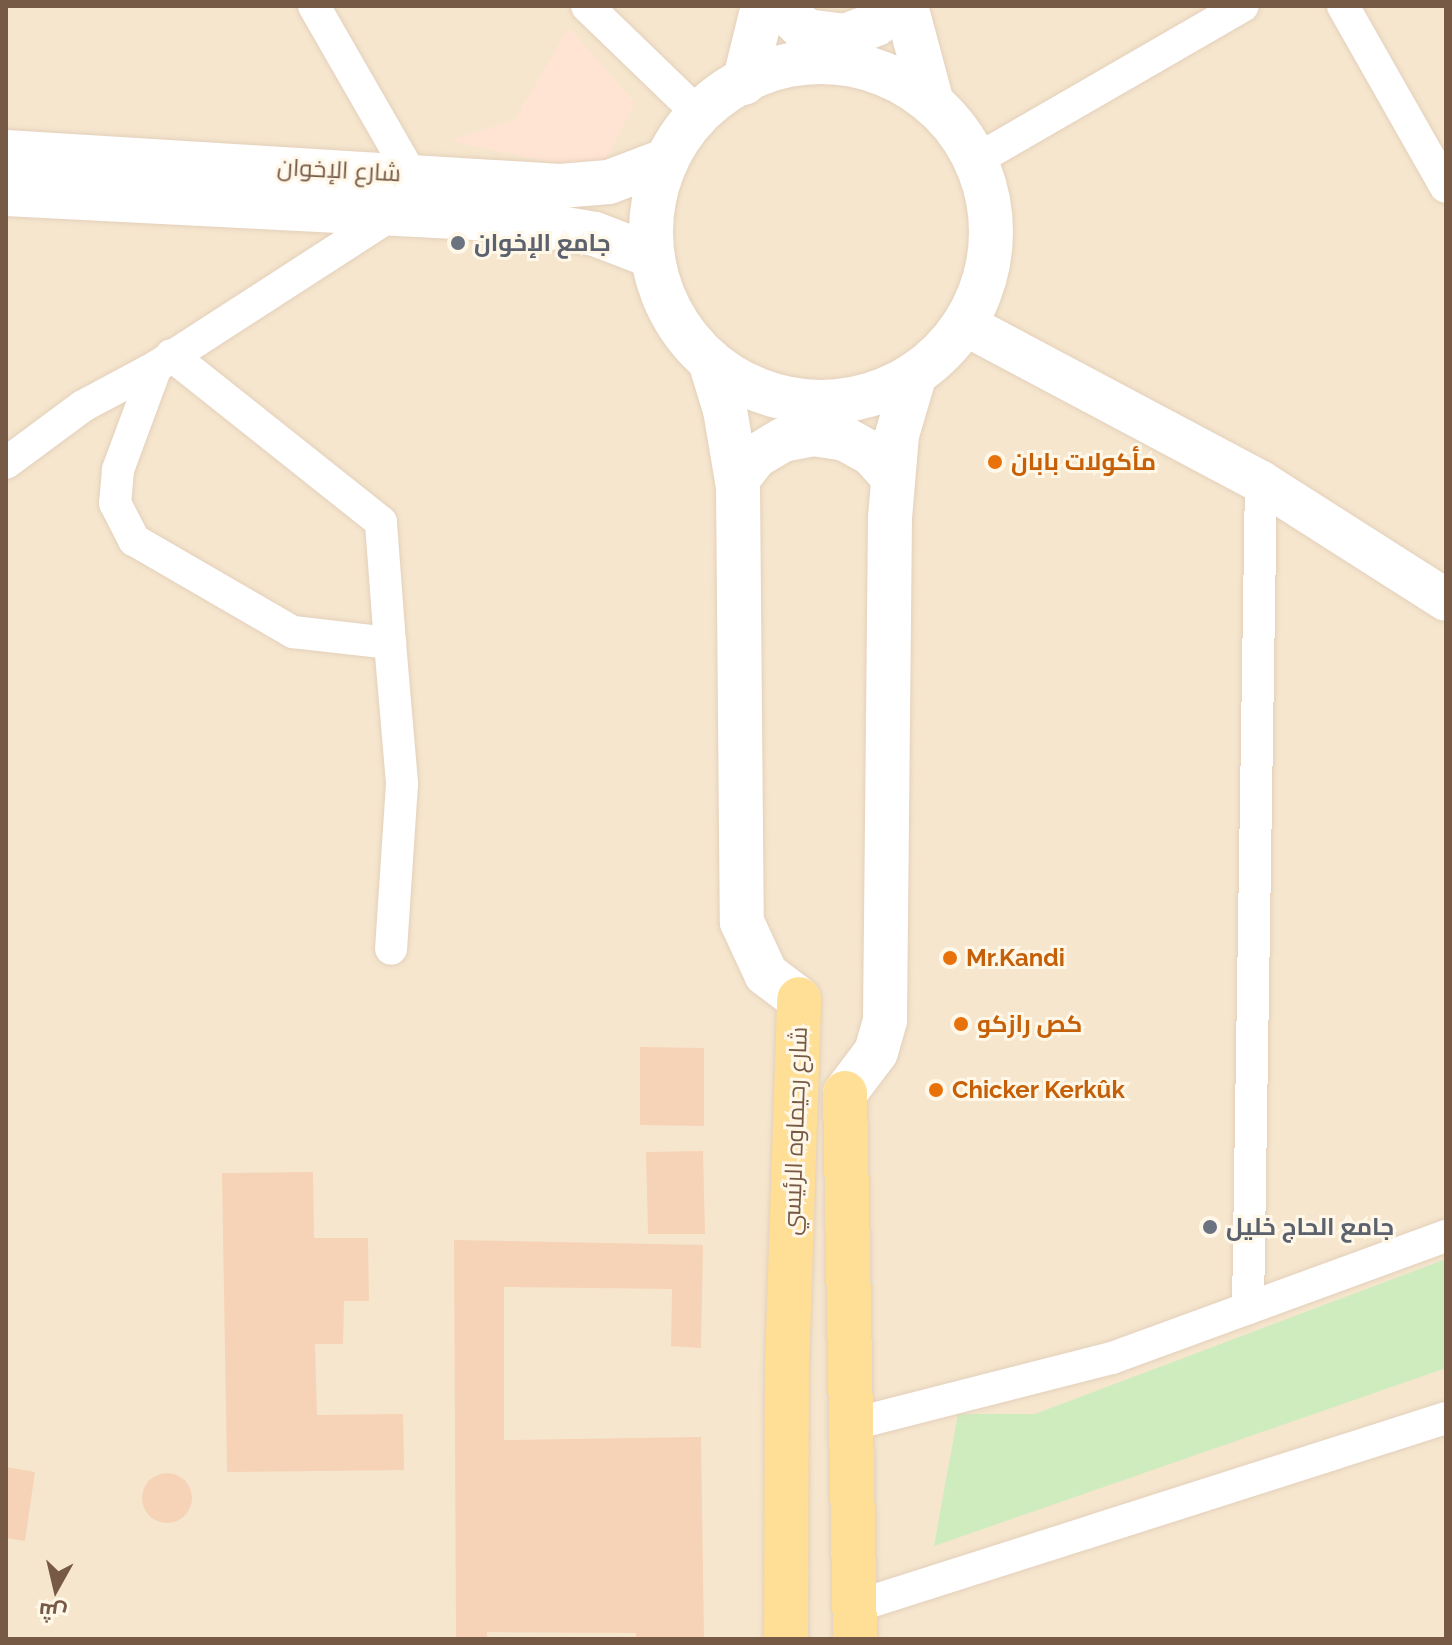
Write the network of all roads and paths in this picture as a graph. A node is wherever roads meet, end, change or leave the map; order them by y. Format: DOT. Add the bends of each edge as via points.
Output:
graph roads {
  1 [pos="314,6"];
  2 [pos="587,6"];
  3 [pos="763,6"];
  4 [pos="780,6"];
  5 [pos="897,6"];
  6 [pos="906,6"];
  7 [pos="1243,6"];
  8 [pos="1343,6"];
  9 [pos="744,83"];
  10 [pos="932,103"];
  11 [pos="699,114"];
  12 [pos="6,152"];
  13 [pos="667,160"];
  14 [pos="976,160"];
  15 [pos="588,185"];
  16 [pos="1446,187"];
  17 [pos="6,194"];
  18 [pos="403,194"];
  19 [pos="595,234"];
  20 [pos="652,256"];
  21 [pos="964,324"];
  22 [pos="164,361"];
  23 [pos="710,361"];
  24 [pos="915,374"];
  25 [pos="6,463"];
  26 [pos="893,477"];
  27 [pos="737,480"];
  28 [pos="1261,482"];
  29 [pos="1446,600"];
  30 [pos="390,643"];
  31 [pos="391,949"];
  32 [pos="1446,1236"];
  33 [pos="1248,1308"];
  34 [pos="1446,1418"];
  35 [pos="853,1424"];
  36 [pos="856,1622"];
  37 [pos="786,1639"];
  1 -- 18 [label="street"];
  2 -- 11 [label="street"];
  3 -- 9 [label="main road"];
  4 -- 5 [label="main road" via="806,31 845,36 876,24"];
  6 -- 10 [label="main road"];
  7 -- 14 [label="street"];
  8 -- 16 [label="street"];
  9 -- 10 [label="main road" via="787,66 849,65 907,85"];
  9 -- 11 [label="main road"];
  10 -- 14 [label="main road"];
  11 -- 13 [label="main road"];
  12 -- 18 [label="main road, شارع الإخوان"];
  13 -- 15 [label="main road, شارع الإخوان"];
  13 -- 20 [label="main road" via="653,207"];
  14 -- 21 [label="main road" via="989,204 990,261"];
  15 -- 18 [label="main road, شارع الإخوان"];
  15 -- 19 [label="main road" via="598,191 607,210"];
  17 -- 18 [label="main road"];
  18 -- 19 [label="main road"];
  18 -- 22 [label="street"];
  19 -- 20 [label="main road"];
  20 -- 23 [label="main road" via="672,314"];
  21 -- 24 [label="main road"];
  21 -- 28 [label="street"];
  22 -- 25 [label="street" via="83,406"];
  22 -- 30 [label="street" via="381,522"];
  22 -- 30 [label="street" via="118,470 115,503 134,540 293,632"];
  23 -- 24 [label="main road" via="747,386 788,399 832,402 875,394"];
  23 -- 27 [label="main road, شارع رحيماوه الرئيسي"];
  24 -- 26 [label="main road, شارع رحيماوه الرئيسي" via="897,435"];
  26 -- 27 [label="main road" via="872,454 845,439 814,434 783,440 756,456"];
  26 -- 35 [label="main road, شارع رحيماوه الرئيسي" via="885,1020 872,1060 845,1093"];
  27 -- 37 [label="main road, شارع رحيماوه الرئيسي" via="742,922 766,974 799,999 787,1366"];
  28 -- 29 [label="street"];
  28 -- 33 [label="street"];
  30 -- 31 [label="street" via="402,784"];
  32 -- 33 [label="street"];
  33 -- 35 [label="street" via="1054,1375"];
  34 -- 36 [label="street" via="1014,1551"];
  35 -- 36 [label="main road, شارع رحيماوه الرئيسي"];
}
